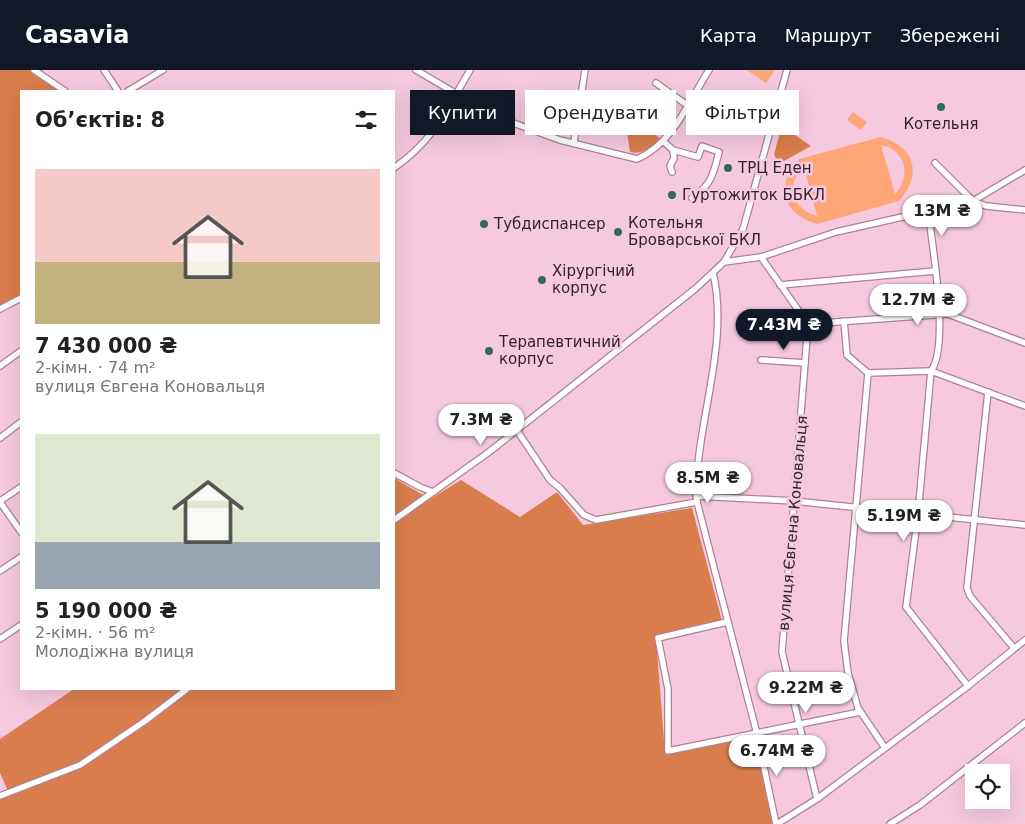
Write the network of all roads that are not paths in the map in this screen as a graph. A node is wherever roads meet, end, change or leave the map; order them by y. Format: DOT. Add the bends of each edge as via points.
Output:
graph roads {
  1 [pos="34,70"];
  2 [pos="104,70"];
  3 [pos="163,70"];
  4 [pos="416,70"];
  5 [pos="470,70"];
  6 [pos="585,70"];
  7 [pos="709,70"];
  8 [pos="787,70"];
  9 [pos="656,84"];
  10 [pos="64,90"];
  11 [pos="117,90"];
  12 [pos="130,90"];
  13 [pos="452,90"];
  14 [pos="459,90"];
  15 [pos="696,90"];
  16 [pos="686,104"];
  17 [pos="686,107"];
  18 [pos="515,124"];
  19 [pos="431,135"];
  20 [pos="574,142"];
  21 [pos="664,142"];
  22 [pos="673,150"];
  23 [pos="935,163"];
  24 [pos="395,167"];
  25 [pos="1025,170"];
  26 [pos="672,172"];
  27 [pos="692,198"];
  28 [pos="973,201"];
  29 [pos="928,210"];
  30 [pos="1025,210"];
  31 [pos="761,257"];
  32 [pos="724,262"];
  33 [pos="935,271"];
  34 [pos="713,273"];
  35 [pos="780,285"];
  36 [pos="20,299"];
  37 [pos="0,309"];
  38 [pos="938,314"];
  39 [pos="844,322"];
  40 [pos="808,324"];
  41 [pos="1025,343"];
  42 [pos="20,352"];
  43 [pos="761,360"];
  44 [pos="805,362"];
  45 [pos="0,366"];
  46 [pos="931,370"];
  47 [pos="868,373"];
  48 [pos="988,392"];
  49 [pos="1025,406"];
  50 [pos="20,423"];
  51 [pos="516,429"];
  52 [pos="0,438"];
  53 [pos="395,474"];
  54 [pos="20,488"];
  55 [pos="432,493"];
  56 [pos="697,499"];
  57 [pos="0,501"];
  58 [pos="794,501"];
  59 [pos="855,508"];
  60 [pos="918,514"];
  61 [pos="395,519"];
  62 [pos="974,520"];
  63 [pos="1025,525"];
  64 [pos="20,531"];
  65 [pos="20,558"];
  66 [pos="0,572"];
  67 [pos="727,622"];
  68 [pos="20,626"];
  69 [pos="0,639"];
  70 [pos="1025,640"];
  71 [pos="1014,648"];
  72 [pos="968,686"];
  73 [pos="186,690"];
  74 [pos="860,712"];
  75 [pos="1025,723"];
  76 [pos="799,726"];
  77 [pos="757,734"];
  78 [pos="885,748"];
  79 [pos="0,796"];
  80 [pos="817,799"];
  81 [pos="777,824"];
  82 [pos="890,824"];
  1 -- 10 [label="street"];
  2 -- 11 [label="street"];
  3 -- 12 [label="street"];
  4 -- 13 [label="street"];
  5 -- 14 [label="street"];
  6 -- 20 [label="street"];
  7 -- 15 [label="street"];
  8 -- 32 [label="street" via="743,228"];
  9 -- 16 [label="street"];
  17 -- 21 [label="street"];
  18 -- 20 [label="street"];
  19 -- 24 [label="street"];
  20 -- 21 [label="street" via="637,159"];
  21 -- 22 [label="street"];
  22 -- 26 [label="street"];
  22 -- 27 [label="street" via="698,157 702,146 719,152 711,181"];
  23 -- 28 [label="street"];
  25 -- 28 [label="street"];
  28 -- 29 [label="street"];
  28 -- 30 [label="street" via="986,206"];
  29 -- 31 [label="street" via="836,232"];
  29 -- 33 [label="street"];
  31 -- 32 [label="street"];
  31 -- 35 [label="street"];
  32 -- 34 [label="street"];
  33 -- 35 [label="street"];
  33 -- 38 [label="street"];
  34 -- 51 [label="street"];
  34 -- 56 [label="street" via="718,320 697,472"];
  35 -- 40 [label="street"];
  36 -- 37 [label="street"];
  38 -- 39 [label="street"];
  38 -- 41 [label="street" via="955,316"];
  38 -- 46 [label="street" via="938,355"];
  39 -- 40 [label="street"];
  39 -- 47 [label="street" via="847,355"];
  40 -- 44 [label="street, вулиця Євгена Коновальця"];
  42 -- 45 [label="street"];
  43 -- 44 [label="street"];
  44 -- 58 [label="street, вулиця Євгена Коновальця"];
  46 -- 47 [label="street"];
  46 -- 48 [label="street"];
  46 -- 60 [label="street"];
  47 -- 59 [label="street"];
  48 -- 49 [label="street"];
  48 -- 62 [label="street"];
  50 -- 52 [label="street"];
  51 -- 55 [label="street"];
  51 -- 56 [label="street" via="550,480 584,515 596,520"];
  53 -- 55 [label="street"];
  54 -- 57 [label="street"];
  55 -- 61 [label="street"];
  56 -- 58 [label="street"];
  56 -- 67 [label="street"];
  57 -- 64 [label="street"];
  58 -- 59 [label="street"];
  58 -- 76 [label="street, вулиця Євгена Коновальця" via="782,652"];
  59 -- 60 [label="street"];
  59 -- 74 [label="street" via="844,641 851,689"];
  60 -- 62 [label="street"];
  60 -- 72 [label="street" via="906,607"];
  62 -- 63 [label="street"];
  62 -- 71 [label="street" via="967,588 970,596"];
  65 -- 66 [label="street"];
  67 -- 77 [label="street"];
  67 -- 77 [label="street" via="658,638 668,689 668,750"];
  68 -- 69 [label="street"];
  70 -- 71 [label="street"];
  71 -- 72 [label="street"];
  72 -- 78 [label="street"];
  73 -- 79 [label="street" via="80,765"];
  74 -- 76 [label="street"];
  74 -- 78 [label="street"];
  75 -- 82 [label="street" via="920,805"];
  76 -- 77 [label="street"];
  76 -- 80 [label="street, вулиця Євгена Коновальця"];
  77 -- 81 [label="street"];
  78 -- 80 [label="street"];
  80 -- 81 [label="street"];
}
